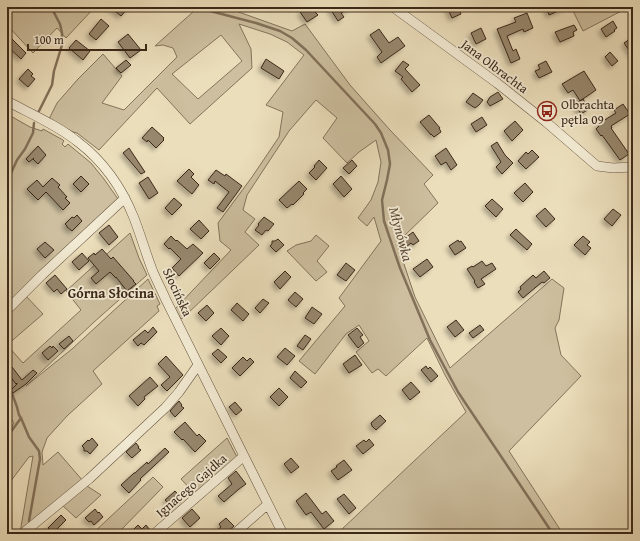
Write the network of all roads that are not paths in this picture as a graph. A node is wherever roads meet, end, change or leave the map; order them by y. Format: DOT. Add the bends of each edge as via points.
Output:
graph roads {
  1 [pos="393,7"];
  2 [pos="7,101"];
  3 [pos="633,167"];
  4 [pos="125,198"];
  5 [pos="7,310"];
  6 [pos="198,365"];
  7 [pos="244,456"];
  8 [pos="268,504"];
  9 [pos="22,534"];
  10 [pos="154,534"];
  11 [pos="234,534"];
  12 [pos="283,534"];
  1 -- 3 [label="street, Jana Olbrachta" via="497,82 597,166"];
  2 -- 4 [label="street, Słocińska" via="62,130 78,142 109,173"];
  4 -- 5 [label="street"];
  4 -- 6 [label="street, Słocińska" via="154,274"];
  6 -- 7 [label="street, Słocińska"];
  6 -- 9 [label="street" via="165,408 89,479"];
  7 -- 8 [label="street, Słocińska"];
  7 -- 10 [label="street, Ignacego Gajdka"];
  8 -- 11 [label="street"];
  8 -- 12 [label="street, Słocińska"];
}
